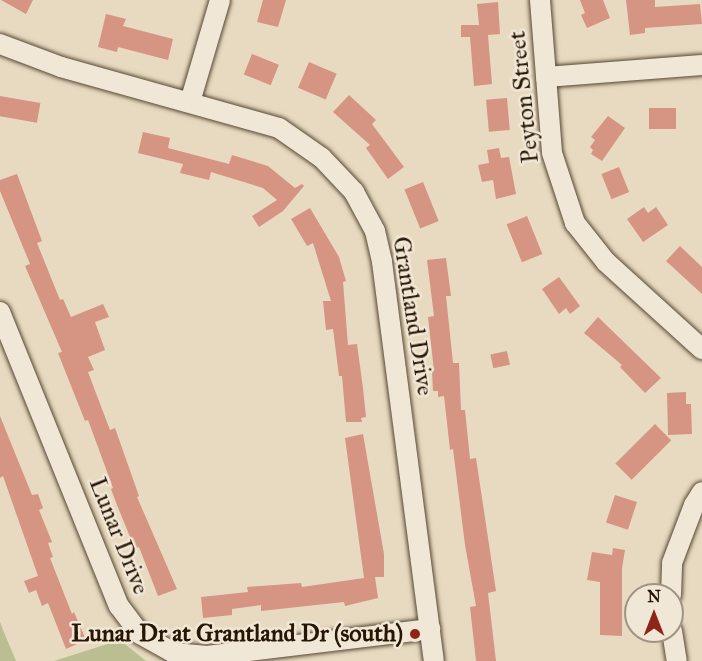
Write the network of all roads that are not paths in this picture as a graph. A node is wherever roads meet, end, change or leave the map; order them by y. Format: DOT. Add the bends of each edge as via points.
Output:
graph roads {
  1 [pos="220,0"];
  2 [pos="540,0"];
  3 [pos="0,44"];
  4 [pos="702,65"];
  5 [pos="546,77"];
  6 [pos="190,102"];
  7 [pos="0,312"];
  8 [pos="702,349"];
  9 [pos="702,492"];
  10 [pos="671,583"];
  11 [pos="430,628"];
  12 [pos="674,643"];
  13 [pos="434,661"];
  14 [pos="677,661"];
  1 -- 6 [label="street"];
  2 -- 5 [label="street, Peyton Street"];
  3 -- 6 [label="street, Grantland Drive" via="61,67"];
  4 -- 5 [label="street"];
  5 -- 8 [label="street, Peyton Street" via="552,153 575,223 606,262"];
  6 -- 11 [label="street, Grantland Drive" via="279,128 322,158 354,192 375,231"];
  7 -- 11 [label="street, Lunar Drive" via="119,606 140,634 174,653 207,656"];
  9 -- 10 [label="street" via="672,563"];
  11 -- 13 [label="street, Grantland Drive"];
  12 -- 14 [label="street"];
}
